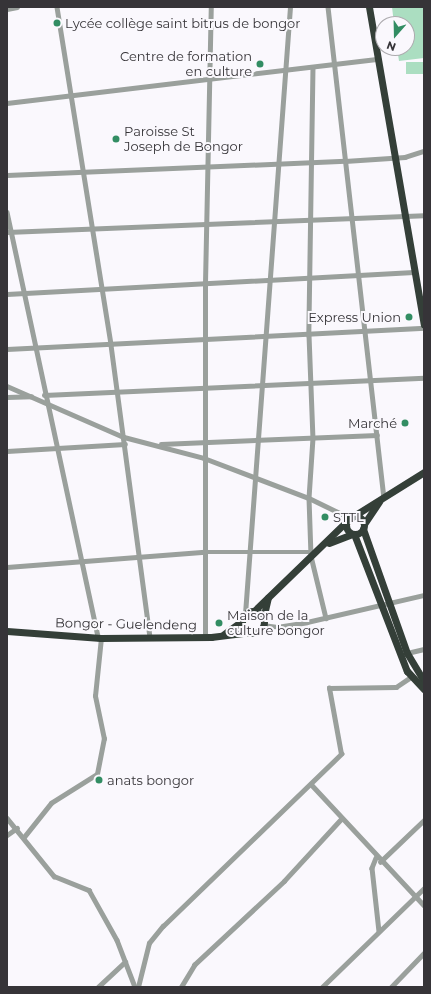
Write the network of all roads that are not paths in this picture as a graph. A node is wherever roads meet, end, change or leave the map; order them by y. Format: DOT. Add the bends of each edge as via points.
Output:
graph roads {
  1 [pos="14,7"];
  2 [pos="57,7"];
  3 [pos="211,7"];
  4 [pos="290,7"];
  5 [pos="328,7"];
  6 [pos="369,7"];
  7 [pos="7,9"];
  8 [pos="378,59"];
  9 [pos="337,64"];
  10 [pos="313,67"];
  11 [pos="287,69"];
  12 [pos="209,79"];
  13 [pos="73,96"];
  14 [pos="7,103"];
  15 [pos="424,151"];
  16 [pos="395,157"];
  17 [pos="313,161"];
  18 [pos="345,161"];
  19 [pos="280,162"];
  20 [pos="206,166"];
  21 [pos="85,172"];
  22 [pos="7,175"];
  23 [pos="7,212"];
  24 [pos="424,215"];
  25 [pos="403,216"];
  26 [pos="353,218"];
  27 [pos="311,219"];
  28 [pos="275,220"];
  29 [pos="207,224"];
  30 [pos="92,230"];
  31 [pos="10,232"];
  32 [pos="413,272"];
  33 [pos="359,274"];
  34 [pos="311,278"];
  35 [pos="270,279"];
  36 [pos="205,283"];
  37 [pos="101,289"];
  38 [pos="7,294"];
  39 [pos="22,294"];
  40 [pos="424,324"];
  41 [pos="424,328"];
  42 [pos="364,333"];
  43 [pos="309,335"];
  44 [pos="264,337"];
  45 [pos="205,340"];
  46 [pos="111,345"];
  47 [pos="34,348"];
  48 [pos="7,349"];
  49 [pos="424,378"];
  50 [pos="371,382"];
  51 [pos="310,385"];
  52 [pos="7,386"];
  53 [pos="260,387"];
  54 [pos="205,388"];
  55 [pos="118,393"];
  56 [pos="44,395"];
  57 [pos="32,396"];
  58 [pos="7,397"];
  59 [pos="45,402"];
  60 [pos="377,435"];
  61 [pos="124,437"];
  62 [pos="313,438"];
  63 [pos="258,440"];
  64 [pos="205,442"];
  65 [pos="125,444"];
  66 [pos="153,444"];
  67 [pos="57,448"];
  68 [pos="7,451"];
  69 [pos="204,458"];
  70 [pos="424,472"];
  71 [pos="256,478"];
  72 [pos="384,496"];
  73 [pos="309,498"];
  74 [pos="350,518"];
  75 [pos="364,526"];
  76 [pos="353,534"];
  77 [pos="322,547"];
  78 [pos="250,551"];
  79 [pos="204,552"];
  80 [pos="311,554"];
  81 [pos="139,558"];
  82 [pos="84,563"];
  83 [pos="7,567"];
  84 [pos="270,595"];
  85 [pos="424,595"];
  86 [pos="386,604"];
  87 [pos="254,611"];
  88 [pos="245,614"];
  89 [pos="326,618"];
  90 [pos="242,621"];
  91 [pos="263,622"];
  92 [pos="7,631"];
  93 [pos="249,632"];
  94 [pos="222,636"];
  95 [pos="150,637"];
  96 [pos="205,637"];
  97 [pos="100,638"];
  98 [pos="424,649"];
  99 [pos="407,653"];
  100 [pos="411,677"];
  101 [pos="424,681"];
  102 [pos="424,689"];
  103 [pos="311,784"];
  104 [pos="7,818"];
  105 [pos="341,820"];
  106 [pos="424,820"];
  107 [pos="17,828"];
  108 [pos="7,835"];
  109 [pos="24,837"];
  110 [pos="378,860"];
  111 [pos="424,888"];
  112 [pos="416,897"];
  113 [pos="424,905"];
  114 [pos="380,931"];
  115 [pos="424,953"];
  116 [pos="125,962"];
  117 [pos="98,987"];
  118 [pos="137,987"];
  119 [pos="181,987"];
  120 [pos="322,987"];
  121 [pos="391,987"];
  1 -- 7 [label="street"];
  2 -- 13 [label="street"];
  3 -- 12 [label="street"];
  4 -- 11 [label="street"];
  5 -- 9 [label="street"];
  6 -- 8 [label="highway"];
  8 -- 9 [label="street"];
  8 -- 16 [label="highway"];
  9 -- 10 [label="street"];
  9 -- 18 [label="street"];
  10 -- 11 [label="street"];
  10 -- 17 [label="street"];
  11 -- 12 [label="street"];
  11 -- 19 [label="street"];
  12 -- 13 [label="street"];
  12 -- 20 [label="street"];
  13 -- 14 [label="street"];
  13 -- 21 [label="street"];
  15 -- 16 [label="street"];
  16 -- 18 [label="street"];
  16 -- 25 [label="highway"];
  17 -- 18 [label="street"];
  17 -- 19 [label="street"];
  17 -- 27 [label="street"];
  18 -- 26 [label="street"];
  19 -- 20 [label="street"];
  19 -- 28 [label="street"];
  20 -- 21 [label="street"];
  20 -- 29 [label="street"];
  21 -- 22 [label="street"];
  21 -- 30 [label="street"];
  23 -- 31 [label="street"];
  24 -- 25 [label="street"];
  25 -- 26 [label="street"];
  25 -- 32 [label="highway"];
  26 -- 27 [label="street"];
  26 -- 33 [label="street"];
  27 -- 28 [label="street"];
  27 -- 34 [label="street"];
  28 -- 29 [label="street"];
  28 -- 35 [label="street"];
  29 -- 30 [label="street"];
  29 -- 36 [label="street"];
  30 -- 31 [label="street"];
  30 -- 37 [label="street"];
  31 -- 39 [label="street"];
  32 -- 33 [label="street"];
  32 -- 40 [label="highway"];
  33 -- 34 [label="street"];
  33 -- 42 [label="street"];
  34 -- 35 [label="street"];
  34 -- 43 [label="street"];
  35 -- 36 [label="street"];
  35 -- 44 [label="street"];
  36 -- 37 [label="street"];
  36 -- 45 [label="street"];
  37 -- 39 [label="street"];
  37 -- 46 [label="street"];
  38 -- 39 [label="street"];
  39 -- 47 [label="street"];
  41 -- 42 [label="street"];
  42 -- 43 [label="street"];
  42 -- 50 [label="street"];
  43 -- 44 [label="street"];
  43 -- 51 [label="street"];
  44 -- 45 [label="street"];
  44 -- 53 [label="street"];
  45 -- 46 [label="street"];
  45 -- 54 [label="street"];
  46 -- 47 [label="street"];
  46 -- 55 [label="street"];
  47 -- 48 [label="street"];
  47 -- 56 [label="street"];
  49 -- 50 [label="street"];
  50 -- 51 [label="street"];
  50 -- 60 [label="street"];
  51 -- 53 [label="street"];
  51 -- 62 [label="street"];
  52 -- 57 [label="street"];
  53 -- 54 [label="street"];
  53 -- 63 [label="street"];
  54 -- 55 [label="street"];
  54 -- 64 [label="street"];
  55 -- 56 [label="street"];
  55 -- 61 [label="street"];
  56 -- 59 [label="street"];
  57 -- 58 [label="street"];
  57 -- 59 [label="street"];
  59 -- 61 [label="street"];
  59 -- 67 [label="street"];
  60 -- 62 [label="street"];
  60 -- 72 [label="street"];
  61 -- 65 [label="street"];
  61 -- 66 [label="street"];
  62 -- 63 [label="street"];
  62 -- 73 [label="street"];
  63 -- 64 [label="street"];
  63 -- 71 [label="street"];
  64 -- 66 [label="street"];
  64 -- 69 [label="street"];
  65 -- 67 [label="street"];
  65 -- 81 [label="street"];
  66 -- 69 [label="street"];
  67 -- 68 [label="street"];
  67 -- 82 [label="street"];
  69 -- 71 [label="street"];
  69 -- 79 [label="street"];
  70 -- 72 [label="highway"];
  71 -- 73 [label="street"];
  71 -- 78 [label="street"];
  72 -- 74 [label="highway"];
  72 -- 75 [label="highway"];
  73 -- 74 [label="street"];
  73 -- 80 [label="street"];
  74 -- 75 [label="highway" via="361,518"];
  74 -- 76 [label="highway" via="346,528"];
  74 -- 77 [label="highway"];
  75 -- 76 [label="highway"];
  75 -- 86 [label="highway"];
  76 -- 77 [label="highway"];
  76 -- 86 [label="highway"];
  77 -- 80 [label="highway"];
  78 -- 79 [label="street"];
  78 -- 80 [label="street"];
  78 -- 88 [label="street"];
  79 -- 81 [label="street"];
  79 -- 96 [label="street"];
  80 -- 84 [label="highway"];
  80 -- 89 [label="street"];
  81 -- 82 [label="street"];
  81 -- 95 [label="street"];
  82 -- 83 [label="street"];
  82 -- 97 [label="street"];
  84 -- 87 [label="highway"];
  84 -- 91 [label="highway"];
  85 -- 86 [label="street"];
  86 -- 89 [label="street"];
  86 -- 99 [label="highway"];
  86 -- 100 [label="highway"];
  87 -- 88 [label="highway"];
  87 -- 91 [label="highway"];
  88 -- 90 [label="highway"];
  89 -- 91 [label="street" via="277,627"];
  90 -- 93 [label="highway"];
  90 -- 94 [label="highway"];
  91 -- 93 [label="highway" via="259,630"];
  92 -- 97 [label="highway, Bongor - Guelendeng"];
  93 -- 94 [label="highway, Bongor - Guelendeng"];
  94 -- 96 [label="highway, Bongor - Guelendeng"];
  95 -- 96 [label="highway, Bongor - Guelendeng"];
  95 -- 97 [label="highway, Bongor - Guelendeng"];
  97 -- 109 [label="street" via="95,696 104,739 98,774 51,803"];
  98 -- 99 [label="street"];
  99 -- 101 [label="highway"];
  100 -- 102 [label="highway"];
  100 -- 103 [label="street" via="396,687 329,688 341,754"];
  103 -- 105 [label="street"];
  103 -- 118 [label="street" via="185,901 155,934 148,946"];
  104 -- 107 [label="street"];
  105 -- 110 [label="street"];
  105 -- 119 [label="street" via="280,885 194,965"];
  106 -- 110 [label="street"];
  107 -- 108 [label="street"];
  107 -- 109 [label="street"];
  109 -- 116 [label="street" via="54,876 89,890"];
  110 -- 112 [label="street"];
  110 -- 114 [label="street" via="372,868"];
  111 -- 112 [label="street"];
  112 -- 113 [label="street"];
  112 -- 114 [label="street"];
  114 -- 120 [label="street"];
  115 -- 121 [label="street"];
  116 -- 117 [label="street"];
  116 -- 118 [label="street"];
}
